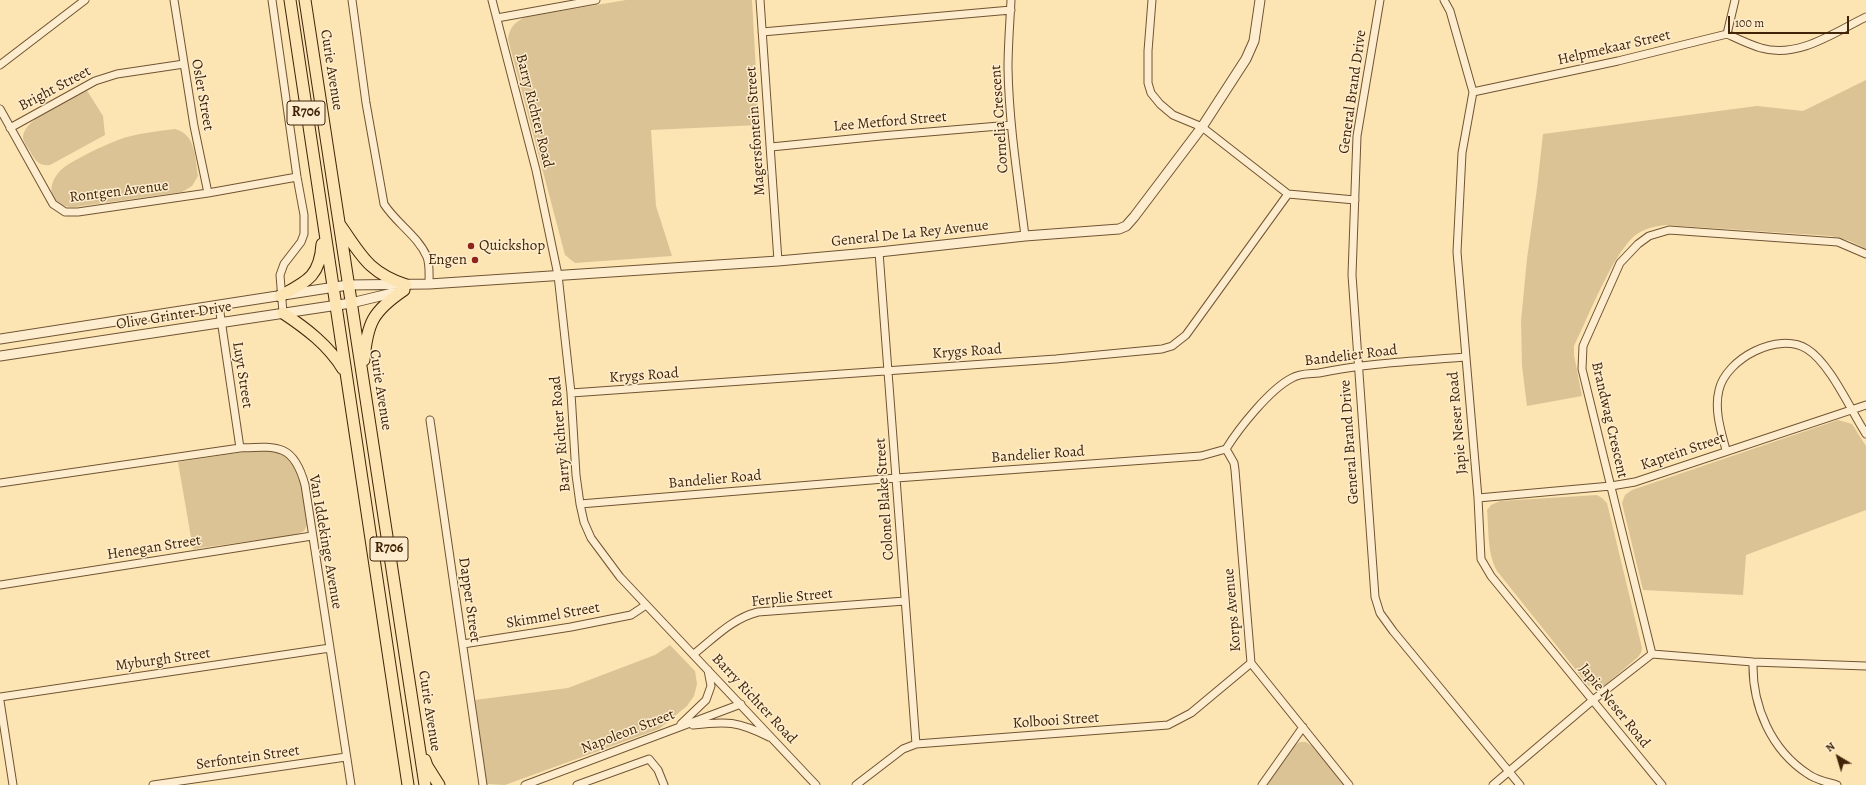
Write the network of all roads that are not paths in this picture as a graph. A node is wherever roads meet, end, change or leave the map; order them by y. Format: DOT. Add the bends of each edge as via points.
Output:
graph roads {
  1 [pos="85,0"];
  2 [pos="174,0"];
  3 [pos="272,0"];
  4 [pos="290,0"];
  5 [pos="305,0"];
  6 [pos="352,0"];
  7 [pos="492,0"];
  8 [pos="596,0"];
  9 [pos="760,0"];
  10 [pos="1011,0"];
  11 [pos="1152,0"];
  12 [pos="1260,0"];
  13 [pos="1380,0"];
  14 [pos="1444,0"];
  15 [pos="1735,0"];
  16 [pos="1010,10"];
  17 [pos="497,18"];
  18 [pos="1866,18"];
  19 [pos="762,32"];
  20 [pos="1727,34"];
  21 [pos="184,64"];
  22 [pos="0,65"];
  23 [pos="1473,92"];
  24 [pos="0,109"];
  25 [pos="1011,126"];
  26 [pos="1202,127"];
  27 [pos="10,128"];
  28 [pos="771,147"];
  29 [pos="297,177"];
  30 [pos="208,193"];
  31 [pos="1288,194"];
  32 [pos="1355,200"];
  33 [pos="338,222"];
  34 [pos="323,227"];
  35 [pos="1025,236"];
  36 [pos="879,252"];
  37 [pos="1866,254"];
  38 [pos="778,261"];
  39 [pos="558,275"];
  40 [pos="430,284"];
  41 [pos="348,286"];
  42 [pos="333,288"];
  43 [pos="405,288"];
  44 [pos="280,296"];
  45 [pos="351,303"];
  46 [pos="219,306"];
  47 [pos="336,306"];
  48 [pos="283,313"];
  49 [pos="221,323"];
  50 [pos="0,339"];
  51 [pos="0,356"];
  52 [pos="1465,357"];
  53 [pos="1357,366"];
  54 [pos="888,371"];
  55 [pos="346,373"];
  56 [pos="363,378"];
  57 [pos="571,393"];
  58 [pos="1866,405"];
  59 [pos="1851,410"];
  60 [pos="430,420"];
  61 [pos="1866,434"];
  62 [pos="240,448"];
  63 [pos="1226,449"];
  64 [pos="1726,450"];
  65 [pos="896,478"];
  66 [pos="0,483"];
  67 [pos="1611,486"];
  68 [pos="1478,498"];
  69 [pos="580,504"];
  70 [pos="312,536"];
  71 [pos="0,584"];
  72 [pos="905,601"];
  73 [pos="646,605"];
  74 [pos="462,644"];
  75 [pos="330,648"];
  76 [pos="694,654"];
  77 [pos="1652,654"];
  78 [pos="1753,662"];
  79 [pos="1251,663"];
  80 [pos="1866,666"];
  81 [pos="708,670"];
  82 [pos="0,696"];
  83 [pos="1593,700"];
  84 [pos="0,701"];
  85 [pos="741,704"];
  86 [pos="682,726"];
  87 [pos="1303,727"];
  88 [pos="416,728"];
  89 [pos="665,732"];
  90 [pos="773,739"];
  91 [pos="916,744"];
  92 [pos="346,757"];
  93 [pos="1509,772"];
  94 [pos="186,783"];
  95 [pos="12,785"];
  96 [pos="153,785"];
  97 [pos="350,785"];
  98 [pos="408,785"];
  99 [pos="425,785"];
  100 [pos="438,785"];
  101 [pos="483,785"];
  102 [pos="525,785"];
  103 [pos="577,785"];
  104 [pos="664,785"];
  105 [pos="816,785"];
  106 [pos="856,785"];
  107 [pos="1262,785"];
  108 [pos="1349,785"];
  109 [pos="1493,785"];
  110 [pos="1520,785"];
  111 [pos="1662,785"];
  112 [pos="1837,785"];
  1 -- 22 [label="street"];
  2 -- 21 [label="street, Osler Street"];
  3 -- 29 [label="street"];
  4 -- 34 [label="main road, Curie Avenue / R706"];
  5 -- 33 [label="main road, Curie Avenue / R706"];
  6 -- 40 [label="street, Curie Avenue" via="366,103 384,204 427,257"];
  7 -- 17 [label="street, Barry Richter Road"];
  8 -- 17 [label="street"];
  9 -- 19 [label="street, Magersfontein Street"];
  10 -- 16 [label="street, Cornelia Crescent"];
  11 -- 26 [label="street" via="1148,51 1150,91 1173,115"];
  12 -- 26 [label="street, General De La Rey Avenue" via="1250,52"];
  13 -- 32 [label="street, General Brand Drive" via="1357,136"];
  14 -- 23 [label="street, Japie Neser Road" via="1450,12"];
  15 -- 20 [label="street"];
  16 -- 19 [label="street"];
  16 -- 25 [label="street, Cornelia Crescent" via="1008,67"];
  17 -- 39 [label="street, Barry Richter Road" via="536,170"];
  18 -- 20 [label="street" via="1804,47 1789,50 1762,49"];
  19 -- 28 [label="street, Magersfontein Street"];
  20 -- 23 [label="street, Helpmekaar Street"];
  21 -- 27 [label="street, Bright Street" via="117,74 95,80"];
  21 -- 30 [label="street, Osler Street"];
  23 -- 52 [label="street, Japie Neser Road" via="1462,153 1457,252"];
  24 -- 27 [label="street, Rontgen Avenue"];
  25 -- 28 [label="street, Lee Metford Street"];
  25 -- 35 [label="street, Cornelia Crescent"];
  26 -- 31 [label="street"];
  26 -- 35 [label="street, General De La Rey Avenue" via="1126,226 1113,230"];
  27 -- 30 [label="street, Rontgen Avenue" via="53,204 65,212"];
  28 -- 38 [label="street, Magersfontein Street"];
  29 -- 30 [label="street, Rontgen Avenue"];
  29 -- 44 [label="street" via="304,215 304,234 284,264 280,275"];
  31 -- 32 [label="street"];
  31 -- 54 [label="street, Krygs Road" via="1186,335 1168,348"];
  32 -- 53 [label="street, General Brand Drive" via="1352,275"];
  33 -- 41 [label="main road, Curie Avenue / R706"];
  33 -- 43 [label="main road" via="366,262 382,276"];
  34 -- 42 [label="main road, Curie Avenue / R706"];
  34 -- 44 [label="main road" via="321,257 316,269 308,280"];
  35 -- 36 [label="street, General De La Rey Avenue"];
  36 -- 38 [label="street, General De La Rey Avenue"];
  36 -- 54 [label="street, Colonel Blake Street"];
  37 -- 67 [label="street, Brandwag Crescent" via="1838,242 1669,230 1649,236 1638,244 1620,263 1587,337 1582,355 1582,369"];
  38 -- 39 [label="street, General De La Rey Avenue"];
  39 -- 40 [label="street, General De La Rey Avenue"];
  39 -- 57 [label="street, Barry Richter Road"];
  40 -- 43 [label="street, General De La Rey Avenue"];
  41 -- 42 [label="street, Olive Grinter Drive"];
  41 -- 43 [label="street, General De La Rey Avenue"];
  41 -- 45 [label="main road, Curie Avenue / R706"];
  42 -- 44 [label="street, Olive Grinter Drive"];
  42 -- 47 [label="main road, Curie Avenue / R706"];
  43 -- 45 [label="street, General De La Rey Avenue"];
  43 -- 56 [label="main road" via="377,312 371,323 366,341"];
  44 -- 46 [label="street, Olive Grinter Drive"];
  44 -- 48 [label="street"];
  45 -- 47 [label="street, Olive Grinter Drive"];
  45 -- 56 [label="main road, Curie Avenue / R706"];
  46 -- 49 [label="street, Luyt Street"];
  46 -- 50 [label="street, Olive Grinter Drive"];
  47 -- 48 [label="street, Olive Grinter Drive"];
  47 -- 55 [label="main road, Curie Avenue / R706"];
  48 -- 49 [label="street, Olive Grinter Drive"];
  48 -- 55 [label="main road" via="319,339"];
  49 -- 51 [label="street, Olive Grinter Drive"];
  49 -- 62 [label="street, Luyt Street"];
  52 -- 53 [label="street, Bandelier Road"];
  52 -- 68 [label="street, Japie Neser Road"];
  53 -- 63 [label="street, Bandelier Road" via="1291,378 1258,407"];
  53 -- 93 [label="street, General Brand Drive" via="1375,597 1380,613"];
  54 -- 57 [label="street, Krygs Road"];
  54 -- 65 [label="street, Colonel Blake Street"];
  55 -- 98 [label="main road, Curie Avenue / R706"];
  56 -- 88 [label="main road, Curie Avenue / R706"];
  57 -- 69 [label="street, Barry Richter Road"];
  58 -- 59 [label="street, Kaptein Street"];
  59 -- 61 [label="street"];
  59 -- 64 [label="street, Kaptein Street"];
  59 -- 64 [label="street" via="1820,360 1807,349 1793,343 1777,343 1753,352 1731,367 1723,376 1717,405"];
  60 -- 74 [label="street, Dapper Street"];
  62 -- 66 [label="street, Van Iddekinge Avenue"];
  62 -- 70 [label="street, Van Iddekinge Avenue" via="276,447 292,456 305,485"];
  63 -- 65 [label="street, Bandelier Road" via="1176,459"];
  63 -- 79 [label="street, Korps Avenue" via="1234,462 1235,470"];
  64 -- 67 [label="street, Kaptein Street" via="1634,482"];
  65 -- 69 [label="street, Bandelier Road"];
  65 -- 72 [label="street, Colonel Blake Street"];
  67 -- 68 [label="street, Kaptein Street"];
  67 -- 77 [label="street, Brandwag Crescent"];
  68 -- 83 [label="street, Japie Neser Road" via="1481,559 1484,567"];
  69 -- 73 [label="street, Barry Richter Road" via="584,522 596,546"];
  70 -- 71 [label="street, Henegan Street"];
  70 -- 75 [label="street, Van Iddekinge Avenue"];
  72 -- 76 [label="street, Ferplie Street" via="748,614 727,627"];
  72 -- 91 [label="street, Colonel Blake Street"];
  73 -- 74 [label="street, Skimmel Street" via="631,615"];
  73 -- 76 [label="street, Barry Richter Road"];
  74 -- 101 [label="street, Dapper Street"];
  75 -- 82 [label="street, Myburgh Street"];
  75 -- 92 [label="street, Van Iddekinge Avenue"];
  76 -- 81 [label="street, Barry Richter Road"];
  77 -- 78 [label="street"];
  77 -- 83 [label="street"];
  78 -- 80 [label="street"];
  78 -- 112 [label="street" via="1759,709 1765,727 1790,760 1818,780"];
  79 -- 87 [label="street, Korps Avenue"];
  79 -- 91 [label="street, Kolbooi Street" via="1191,712 1168,726"];
  81 -- 85 [label="street, Barry Richter Road"];
  81 -- 89 [label="street" via="711,686 706,700 684,722"];
  83 -- 93 [label="street"];
  83 -- 111 [label="street, Japie Neser Road"];
  84 -- 95 [label="street"];
  85 -- 86 [label="street, Napoleon Street"];
  85 -- 90 [label="street, Barry Richter Road"];
  86 -- 89 [label="street, Napoleon Street"];
  86 -- 90 [label="street" via="718,722 740,724"];
  87 -- 107 [label="street"];
  87 -- 108 [label="street, Korps Avenue"];
  88 -- 99 [label="main road, Curie Avenue / R706"];
  88 -- 100 [label="main road" via="427,766"];
  89 -- 102 [label="street, Napoleon Street"];
  90 -- 105 [label="street, Barry Richter Road"];
  91 -- 106 [label="street, Kolbooi Street" via="903,749"];
  92 -- 94 [label="street, Serfontein Street"];
  92 -- 97 [label="street, Van Iddekinge Avenue"];
  93 -- 109 [label="street"];
  93 -- 110 [label="street, General Brand Drive"];
  94 -- 96 [label="street, Serfontein Street"];
  103 -- 104 [label="street, Napoleon Street" via="646,760 655,765"];
}
